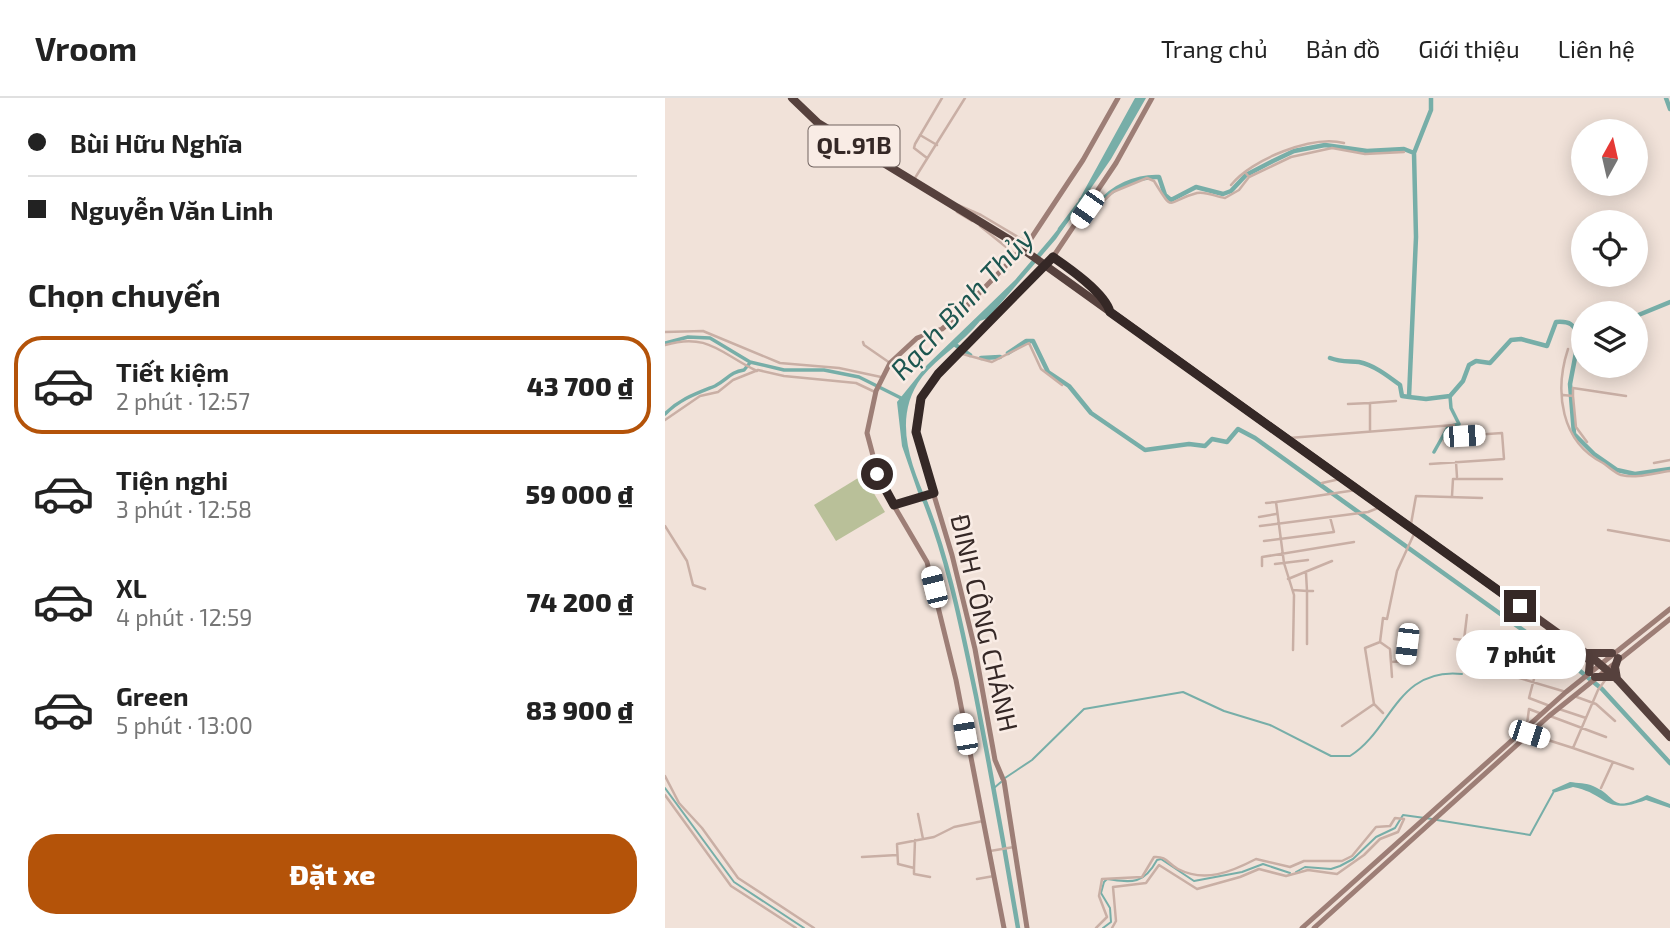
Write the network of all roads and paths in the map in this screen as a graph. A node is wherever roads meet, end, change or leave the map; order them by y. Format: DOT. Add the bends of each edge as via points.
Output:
graph roads {
  1 [pos="792,98"];
  2 [pos="942,98"];
  3 [pos="965,98"];
  4 [pos="1118,98"];
  5 [pos="1152,98"];
  6 [pos="920,135"];
  7 [pos="1344,143"];
  8 [pos="937,145"];
  9 [pos="1404,152"];
  10 [pos="928,158"];
  11 [pos="1245,172"];
  12 [pos="1249,177"];
  13 [pos="913,181"];
  14 [pos="1231,185"];
  15 [pos="955,205"];
  16 [pos="1088,206"];
  17 [pos="1028,243"];
  18 [pos="1016,255"];
  19 [pos="1053,257"];
  20 [pos="1110,312"];
  21 [pos="665,332"];
  22 [pos="863,342"];
  23 [pos="665,345"];
  24 [pos="1568,349"];
  25 [pos="959,353"];
  26 [pos="890,363"];
  27 [pos="755,370"];
  28 [pos="880,379"];
  29 [pos="1062,385"];
  30 [pos="875,393"];
  31 [pos="1564,395"];
  32 [pos="1573,396"];
  33 [pos="1626,396"];
  34 [pos="1396,401"];
  35 [pos="1370,403"];
  36 [pos="1348,404"];
  37 [pos="665,421"];
  38 [pos="1454,425"];
  39 [pos="1370,430"];
  40 [pos="1445,437"];
  41 [pos="1289,438"];
  42 [pos="1587,442"];
  43 [pos="1670,460"];
  44 [pos="1456,462"];
  45 [pos="1654,463"];
  46 [pos="1430,464"];
  47 [pos="1670,471"];
  48 [pos="1344,478"];
  49 [pos="1457,478"];
  50 [pos="1501,479"];
  51 [pos="1322,483"];
  52 [pos="1360,490"];
  53 [pos="934,493"];
  54 [pos="1452,496"];
  55 [pos="1482,498"];
  56 [pos="1276,502"];
  57 [pos="1266,503"];
  58 [pos="894,505"];
  59 [pos="1381,507"];
  60 [pos="1277,514"];
  61 [pos="1259,517"];
  62 [pos="1331,517"];
  63 [pos="1278,523"];
  64 [pos="665,526"];
  65 [pos="1260,526"];
  66 [pos="1413,529"];
  67 [pos="1608,530"];
  68 [pos="1280,539"];
  69 [pos="1264,541"];
  70 [pos="1670,541"];
  71 [pos="1354,542"];
  72 [pos="1283,554"];
  73 [pos="1308,560"];
  74 [pos="1332,561"];
  75 [pos="1284,563"];
  76 [pos="1275,564"];
  77 [pos="1262,566"];
  78 [pos="1306,572"];
  79 [pos="1288,579"];
  80 [pos="705,590"];
  81 [pos="1292,590"];
  82 [pos="1307,591"];
  83 [pos="1313,592"];
  84 [pos="1670,608"];
  85 [pos="1467,615"];
  86 [pos="1670,619"];
  87 [pos="1548,626"];
  88 [pos="1454,639"];
  89 [pos="1401,640"];
  90 [pos="1380,642"];
  91 [pos="1307,644"];
  92 [pos="1293,650"];
  93 [pos="1585,652"];
  94 [pos="1615,656"];
  95 [pos="1391,662"];
  96 [pos="1499,672"];
  97 [pos="1608,672"];
  98 [pos="1592,675"];
  99 [pos="1392,677"];
  100 [pos="1533,681"];
  101 [pos="1566,692"];
  102 [pos="1573,695"];
  103 [pos="1529,698"];
  104 [pos="1592,702"];
  105 [pos="1374,704"];
  106 [pos="1554,707"];
  107 [pos="1529,709"];
  108 [pos="1383,712"];
  109 [pos="1542,714"];
  110 [pos="1549,716"];
  111 [pos="1586,718"];
  112 [pos="1615,721"];
  113 [pos="1342,726"];
  114 [pos="1581,727"];
  115 [pos="1527,730"];
  116 [pos="1606,737"];
  117 [pos="1670,737"];
  118 [pos="1516,741"];
  119 [pos="1573,748"];
  120 [pos="1613,762"];
  121 [pos="1633,769"];
  122 [pos="665,776"];
  123 [pos="1601,788"];
  124 [pos="665,795"];
  125 [pos="918,814"];
  126 [pos="983,821"];
  127 [pos="923,839"];
  128 [pos="915,840"];
  129 [pos="1398,843"];
  130 [pos="1013,848"];
  131 [pos="1403,848"];
  132 [pos="990,851"];
  133 [pos="897,855"];
  134 [pos="862,857"];
  135 [pos="914,868"];
  136 [pos="994,876"];
  137 [pos="930,877"];
  138 [pos="977,879"];
  139 [pos="796,928"];
  140 [pos="814,928"];
  141 [pos="1004,928"];
  142 [pos="1027,928"];
  143 [pos="1096,928"];
  144 [pos="1112,928"];
  145 [pos="1302,928"];
  146 [pos="1314,928"];
  1 -- 13 [label="highway, QL.91B" via="818,123"];
  2 -- 6 [label="street"];
  3 -- 8 [label="street"];
  4 -- 17 [label="street"];
  5 -- 16 [label="street, ĐINH CÔNG CHÁNH"];
  6 -- 8 [label="street"];
  6 -- 10 [label="street" via="914,148"];
  7 -- 11 [label="street" via="1329,139 1291,148"];
  8 -- 10 [label="street"];
  9 -- 12 [label="street" via="1365,154 1332,148 1291,157"];
  10 -- 13 [label="street"];
  11 -- 12 [label="street"];
  11 -- 14 [label="street"];
  12 -- 16 [label="street" via="1225,198 1201,192 1175,203 1164,200 1154,181 1144,179 1113,192 1099,205"];
  13 -- 15 [label="highway, QL.91B"];
  15 -- 17 [label="street"];
  15 -- 18 [label="street" via="957,212"];
  15 -- 20 [label="highway, QL.91B"];
  16 -- 19 [label="street, ĐINH CÔNG CHÁNH"];
  17 -- 18 [label="street"];
  18 -- 26 [label="street" via="942,329 917,338"];
  19 -- 20 [label="street" via="1067,265"];
  19 -- 25 [label="street, ĐINH CÔNG CHÁNH"];
  20 -- 41 [label="highway, QL.91B"];
  21 -- 28 [label="street" via="703,331 780,363 839,368"];
  22 -- 26 [label="street"];
  23 -- 27 [label="street" via="708,343"];
  24 -- 31 [label="street" via="1563,364"];
  25 -- 29 [label="street" via="992,362 1030,343 1041,369"];
  25 -- 53 [label="street, ĐINH CÔNG CHÁNH" via="930,383 918,405 917,439"];
  26 -- 28 [label="street"];
  27 -- 30 [label="street" via="860,384"];
  27 -- 37 [label="street" via="689,402"];
  28 -- 30 [label="street"];
  30 -- 58 [label="street" via="867,433 877,474"];
  31 -- 32 [label="street"];
  31 -- 47 [label="street" via="1567,430 1589,457 1621,474"];
  32 -- 33 [label="street" via="1573,387"];
  32 -- 42 [label="street" via="1576,425"];
  34 -- 35 [label="street"];
  35 -- 36 [label="street"];
  35 -- 39 [label="street"];
  38 -- 39 [label="street"];
  39 -- 41 [label="street"];
  40 -- 44 [label="street" via="1502,433 1504,459"];
  41 -- 48 [label="highway, QL.91B"];
  43 -- 45 [label="street"];
  44 -- 46 [label="street"];
  44 -- 49 [label="street"];
  48 -- 51 [label="street"];
  48 -- 52 [label="highway, QL.91B"];
  49 -- 50 [label="street"];
  49 -- 54 [label="street" via="1453,479"];
  52 -- 56 [label="street"];
  52 -- 59 [label="highway, QL.91B"];
  53 -- 58 [label="street"];
  53 -- 130 [label="street, ĐINH CÔNG CHÁNH" via="976,656"];
  54 -- 55 [label="street"];
  54 -- 66 [label="street" via="1416,496"];
  56 -- 57 [label="street"];
  56 -- 60 [label="street"];
  58 -- 126 [label="street" via="927,562 947,636"];
  59 -- 62 [label="street"];
  59 -- 66 [label="highway, QL.91B"];
  60 -- 61 [label="street"];
  60 -- 63 [label="street"];
  62 -- 63 [label="street"];
  62 -- 68 [label="street" via="1334,532"];
  63 -- 65 [label="street"];
  63 -- 68 [label="street"];
  64 -- 80 [label="street" via="687,561 693,585"];
  66 -- 87 [label="highway, QL.91B"];
  66 -- 90 [label="street" via="1397,571 1387,618 1383,618"];
  67 -- 70 [label="street"];
  68 -- 69 [label="street"];
  68 -- 72 [label="street"];
  71 -- 72 [label="street"];
  72 -- 75 [label="street"];
  72 -- 77 [label="street" via="1261,558"];
  73 -- 75 [label="street"];
  74 -- 78 [label="street"];
  75 -- 76 [label="street"];
  75 -- 79 [label="street"];
  78 -- 79 [label="street"];
  78 -- 82 [label="street"];
  79 -- 81 [label="street"];
  81 -- 82 [label="street"];
  81 -- 92 [label="street"];
  82 -- 83 [label="street"];
  82 -- 91 [label="street"];
  84 -- 94 [label="street"];
  85 -- 88 [label="street" via="1464,640"];
  86 -- 94 [label="street"];
  87 -- 93 [label="highway, QL.91B"];
  87 -- 100 [label="street"];
  89 -- 95 [label="street" via="1407,642 1405,661"];
  90 -- 95 [label="street" via="1390,649"];
  90 -- 105 [label="street" via="1365,650"];
  93 -- 94 [label="highway"];
  93 -- 97 [label="highway, QL.91B"];
  93 -- 98 [label="highway"];
  94 -- 97 [label="street"];
  94 -- 97 [label="highway" via="1615,667"];
  95 -- 99 [label="street"];
  96 -- 100 [label="street"];
  97 -- 98 [label="highway"];
  97 -- 98 [label="street"];
  97 -- 104 [label="street"];
  97 -- 117 [label="highway, QL.91B"];
  98 -- 101 [label="street"];
  98 -- 102 [label="street"];
  100 -- 101 [label="street"];
  100 -- 103 [label="street"];
  101 -- 106 [label="street"];
  102 -- 104 [label="street"];
  102 -- 106 [label="street"];
  103 -- 106 [label="street"];
  103 -- 107 [label="street"];
  104 -- 111 [label="street"];
  104 -- 112 [label="street"];
  105 -- 108 [label="street"];
  105 -- 113 [label="street"];
  106 -- 109 [label="street"];
  106 -- 110 [label="street"];
  106 -- 111 [label="street"];
  107 -- 109 [label="street"];
  107 -- 115 [label="street"];
  109 -- 115 [label="street"];
  110 -- 114 [label="street"];
  110 -- 115 [label="street"];
  111 -- 114 [label="street"];
  114 -- 116 [label="street"];
  114 -- 119 [label="street"];
  115 -- 118 [label="street"];
  115 -- 119 [label="street"];
  118 -- 129 [label="street"];
  118 -- 131 [label="street"];
  119 -- 120 [label="street"];
  120 -- 121 [label="street"];
  120 -- 123 [label="street"];
  122 -- 140 [label="street" via="675,797 733,873"];
  124 -- 139 [label="street" via="731,886"];
  125 -- 127 [label="street"];
  126 -- 127 [label="street"];
  126 -- 132 [label="street"];
  127 -- 128 [label="street"];
  128 -- 133 [label="street" via="897,844"];
  128 -- 135 [label="street"];
  129 -- 131 [label="street"];
  129 -- 145 [label="street"];
  130 -- 132 [label="street"];
  130 -- 142 [label="street, ĐINH CÔNG CHÁNH"];
  131 -- 146 [label="street"];
  132 -- 136 [label="street"];
  133 -- 134 [label="street"];
  133 -- 135 [label="street" via="898,864"];
  135 -- 137 [label="street" via="914,874"];
  136 -- 138 [label="street"];
  136 -- 141 [label="street"];
  143 -- 144 [label="street" via="1107,918 1099,896 1102,878 1143,877 1154,857 1165,858 1200,878 1244,868 1256,859 1290,867 1304,861 1336,862 1352,856 1376,827 1402,819 1398,832 1380,839 1337,874 1308,870 1286,876 1259,869 1197,889 1159,865 1146,883 1113,887 1116,921"];
}
